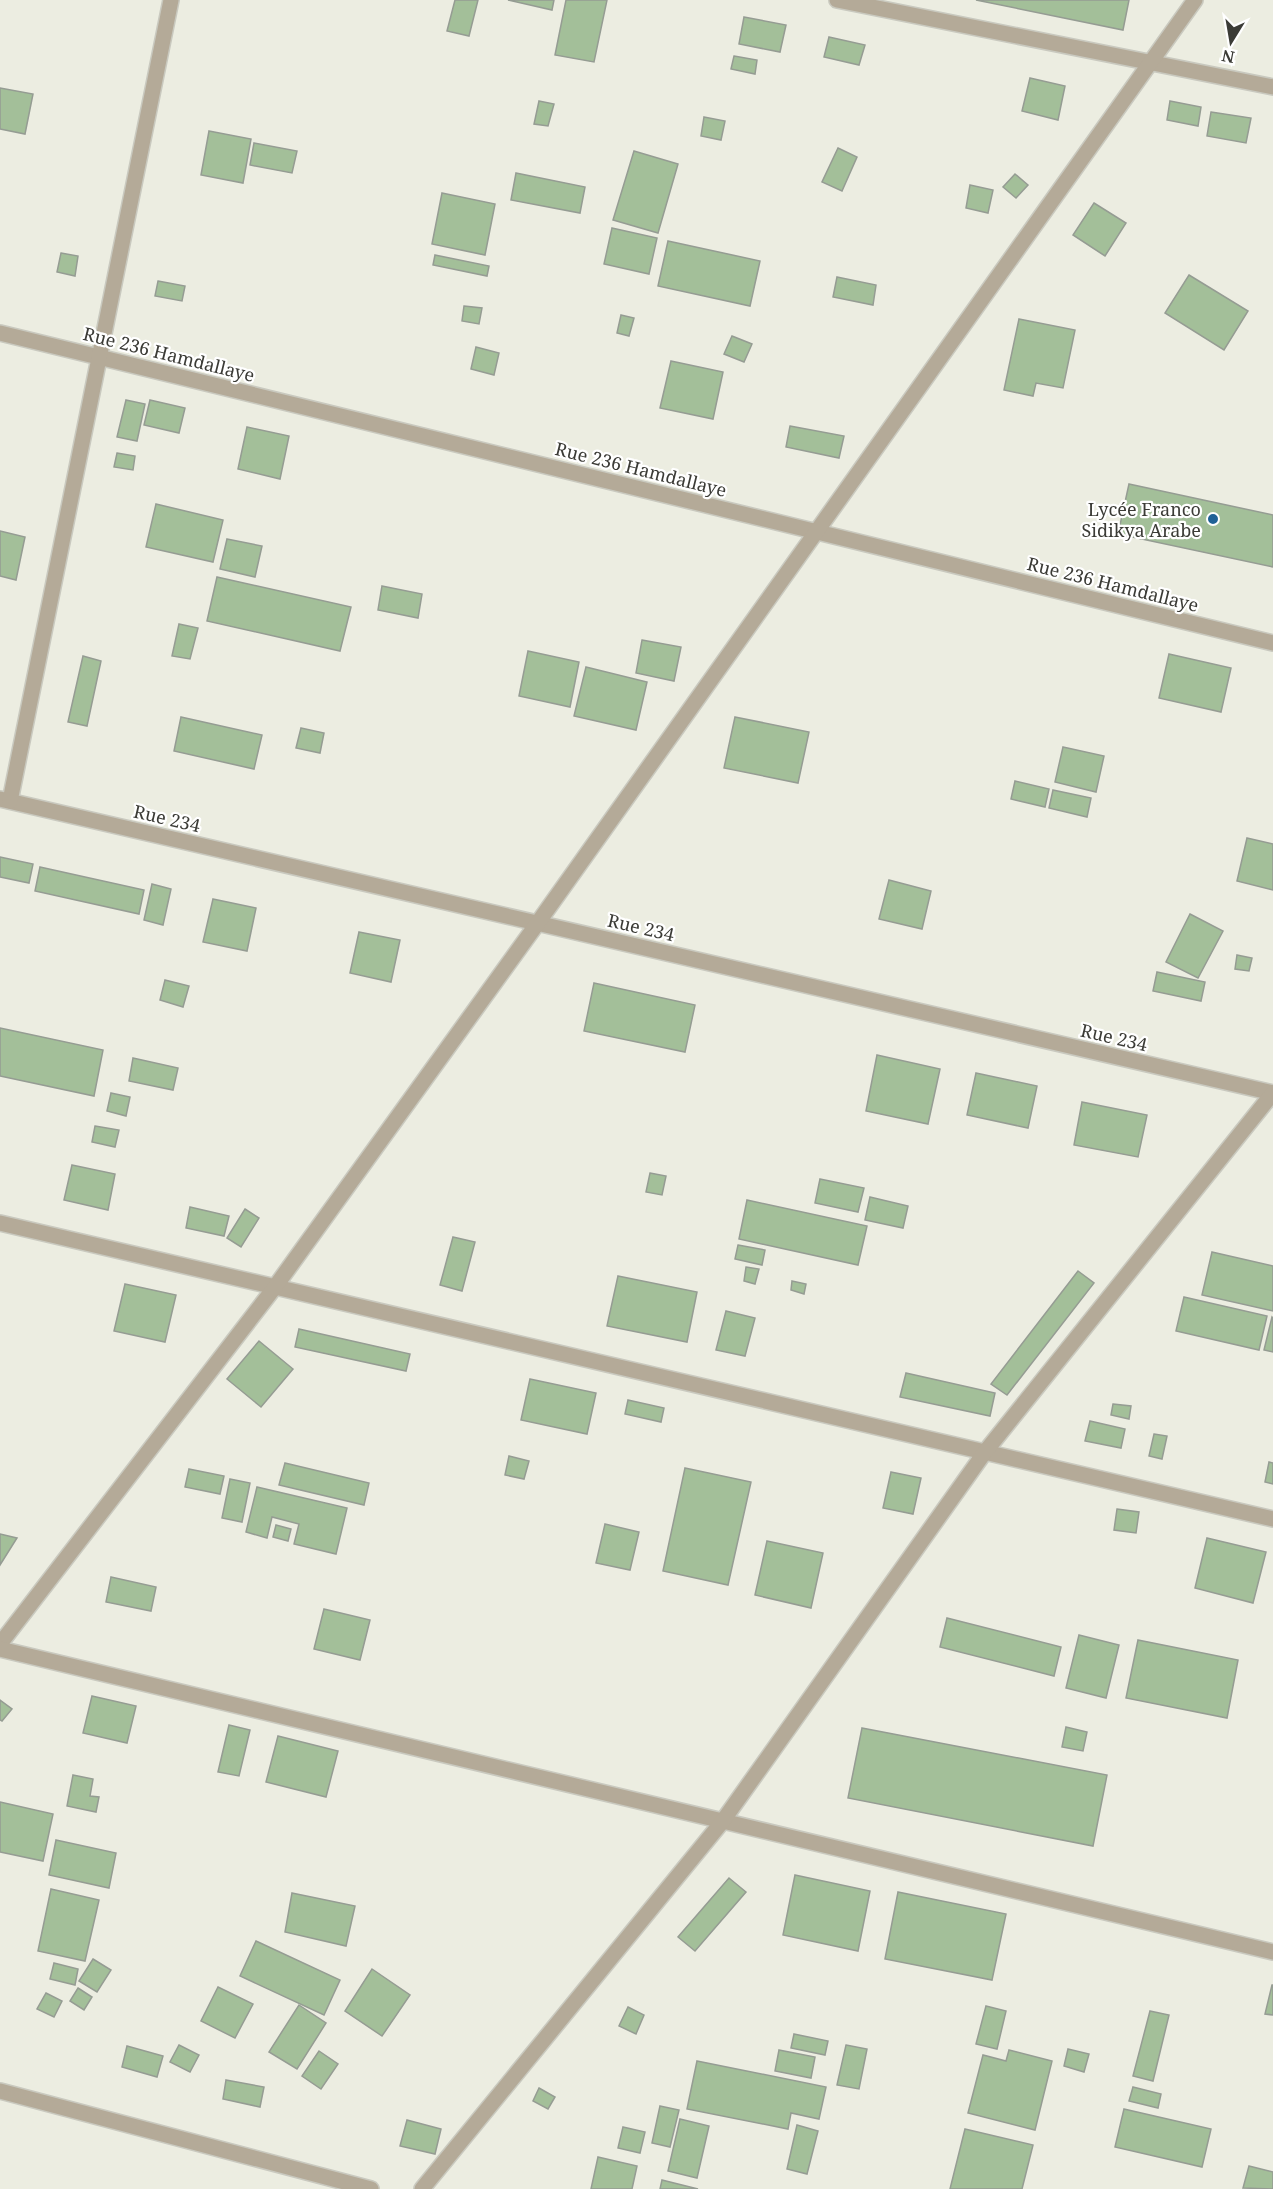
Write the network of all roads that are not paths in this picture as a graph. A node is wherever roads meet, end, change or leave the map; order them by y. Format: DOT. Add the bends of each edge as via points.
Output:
graph roads {
  1 [pos="171,0"];
  2 [pos="837,0"];
  3 [pos="1195,0"];
  4 [pos="1151,62"];
  5 [pos="1273,87"];
  6 [pos="0,333"];
  7 [pos="98,357"];
  8 [pos="815,532"];
  9 [pos="1273,643"];
  10 [pos="5,800"];
  11 [pos="537,924"];
  12 [pos="1273,1093"];
  13 [pos="0,1223"];
  14 [pos="275,1287"];
  15 [pos="985,1452"];
  16 [pos="1273,1519"];
  17 [pos="0,1644"];
  18 [pos="0,1649"];
  19 [pos="722,1822"];
  20 [pos="1273,1952"];
  21 [pos="0,2091"];
  22 [pos="371,2189"];
  23 [pos="422,2189"];
  1 -- 7 [label="street"];
  2 -- 4 [label="street"];
  3 -- 4 [label="street"];
  4 -- 5 [label="street"];
  4 -- 8 [label="street"];
  6 -- 7 [label="street, Rue 236 Hamdallaye"];
  7 -- 8 [label="street, Rue 236 Hamdallaye"];
  7 -- 10 [label="street"];
  8 -- 9 [label="street, Rue 236 Hamdallaye"];
  8 -- 11 [label="street"];
  10 -- 11 [label="street, Rue 234"];
  11 -- 12 [label="street, Rue 234"];
  11 -- 14 [label="street"];
  12 -- 15 [label="street"];
  13 -- 14 [label="street"];
  14 -- 15 [label="street"];
  14 -- 17 [label="street"];
  15 -- 16 [label="street"];
  15 -- 19 [label="street"];
  18 -- 19 [label="street"];
  19 -- 20 [label="street"];
  19 -- 23 [label="street"];
  21 -- 22 [label="street"];
}
